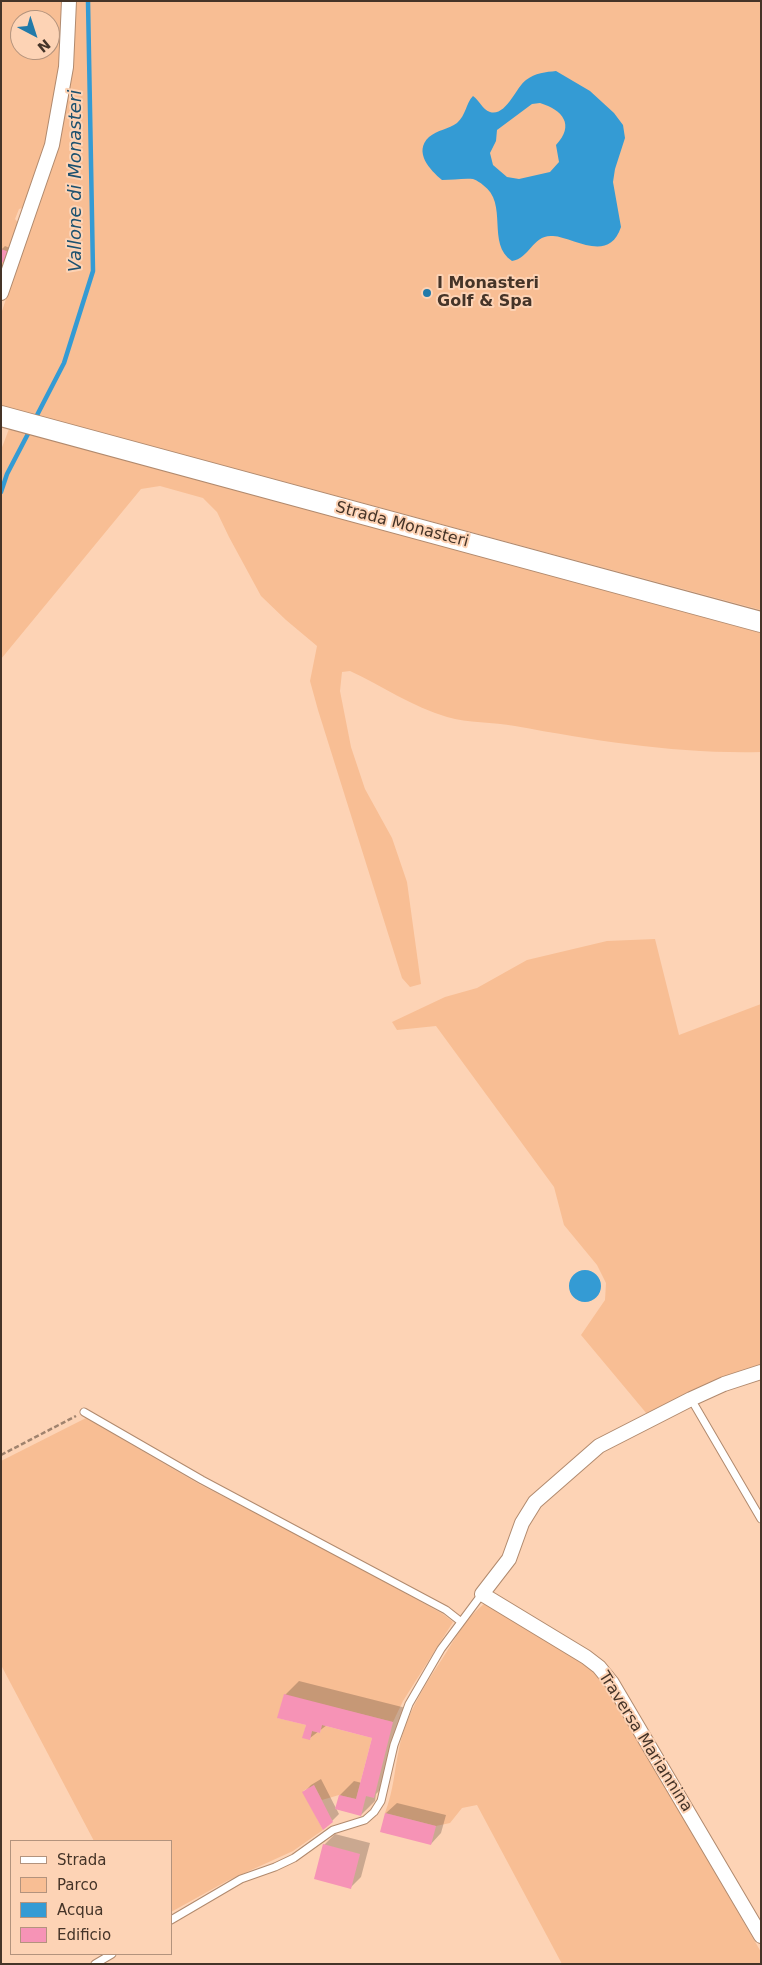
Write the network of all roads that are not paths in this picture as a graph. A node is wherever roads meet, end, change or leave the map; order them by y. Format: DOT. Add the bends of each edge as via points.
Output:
graph roads {
  1 [pos="68,1"];
  2 [pos="1,293"];
  3 [pos="1,416"];
  4 [pos="761,622"];
  5 [pos="761,1372"];
  6 [pos="691,1399"];
  7 [pos="84,1412"];
  8 [pos="761,1519"];
  9 [pos="482,1594"];
  10 [pos="460,1621"];
  11 [pos="172,1919"];
  12 [pos="761,1936"];
  13 [pos="110,1955"];
  14 [pos="94,1964"];
  1 -- 2 [label="street" via="66,67 52,145"];
  3 -- 4 [label="main road, Strada Monasteri"];
  5 -- 6 [label="street"];
  6 -- 8 [label="lane"];
  6 -- 9 [label="street" via="599,1446 535,1502 522,1523 509,1559"];
  7 -- 10 [label="lane" via="202,1480 446,1610"];
  9 -- 10 [label="lane"];
  9 -- 12 [label="street, Traversa Mariannina" via="599,1667 612,1683"];
  10 -- 11 [label="lane" via="409,1704 394,1745 381,1801 374,1812 365,1820 332,1830 294,1858 241,1879"];
  13 -- 14 [label="lane"];
}
